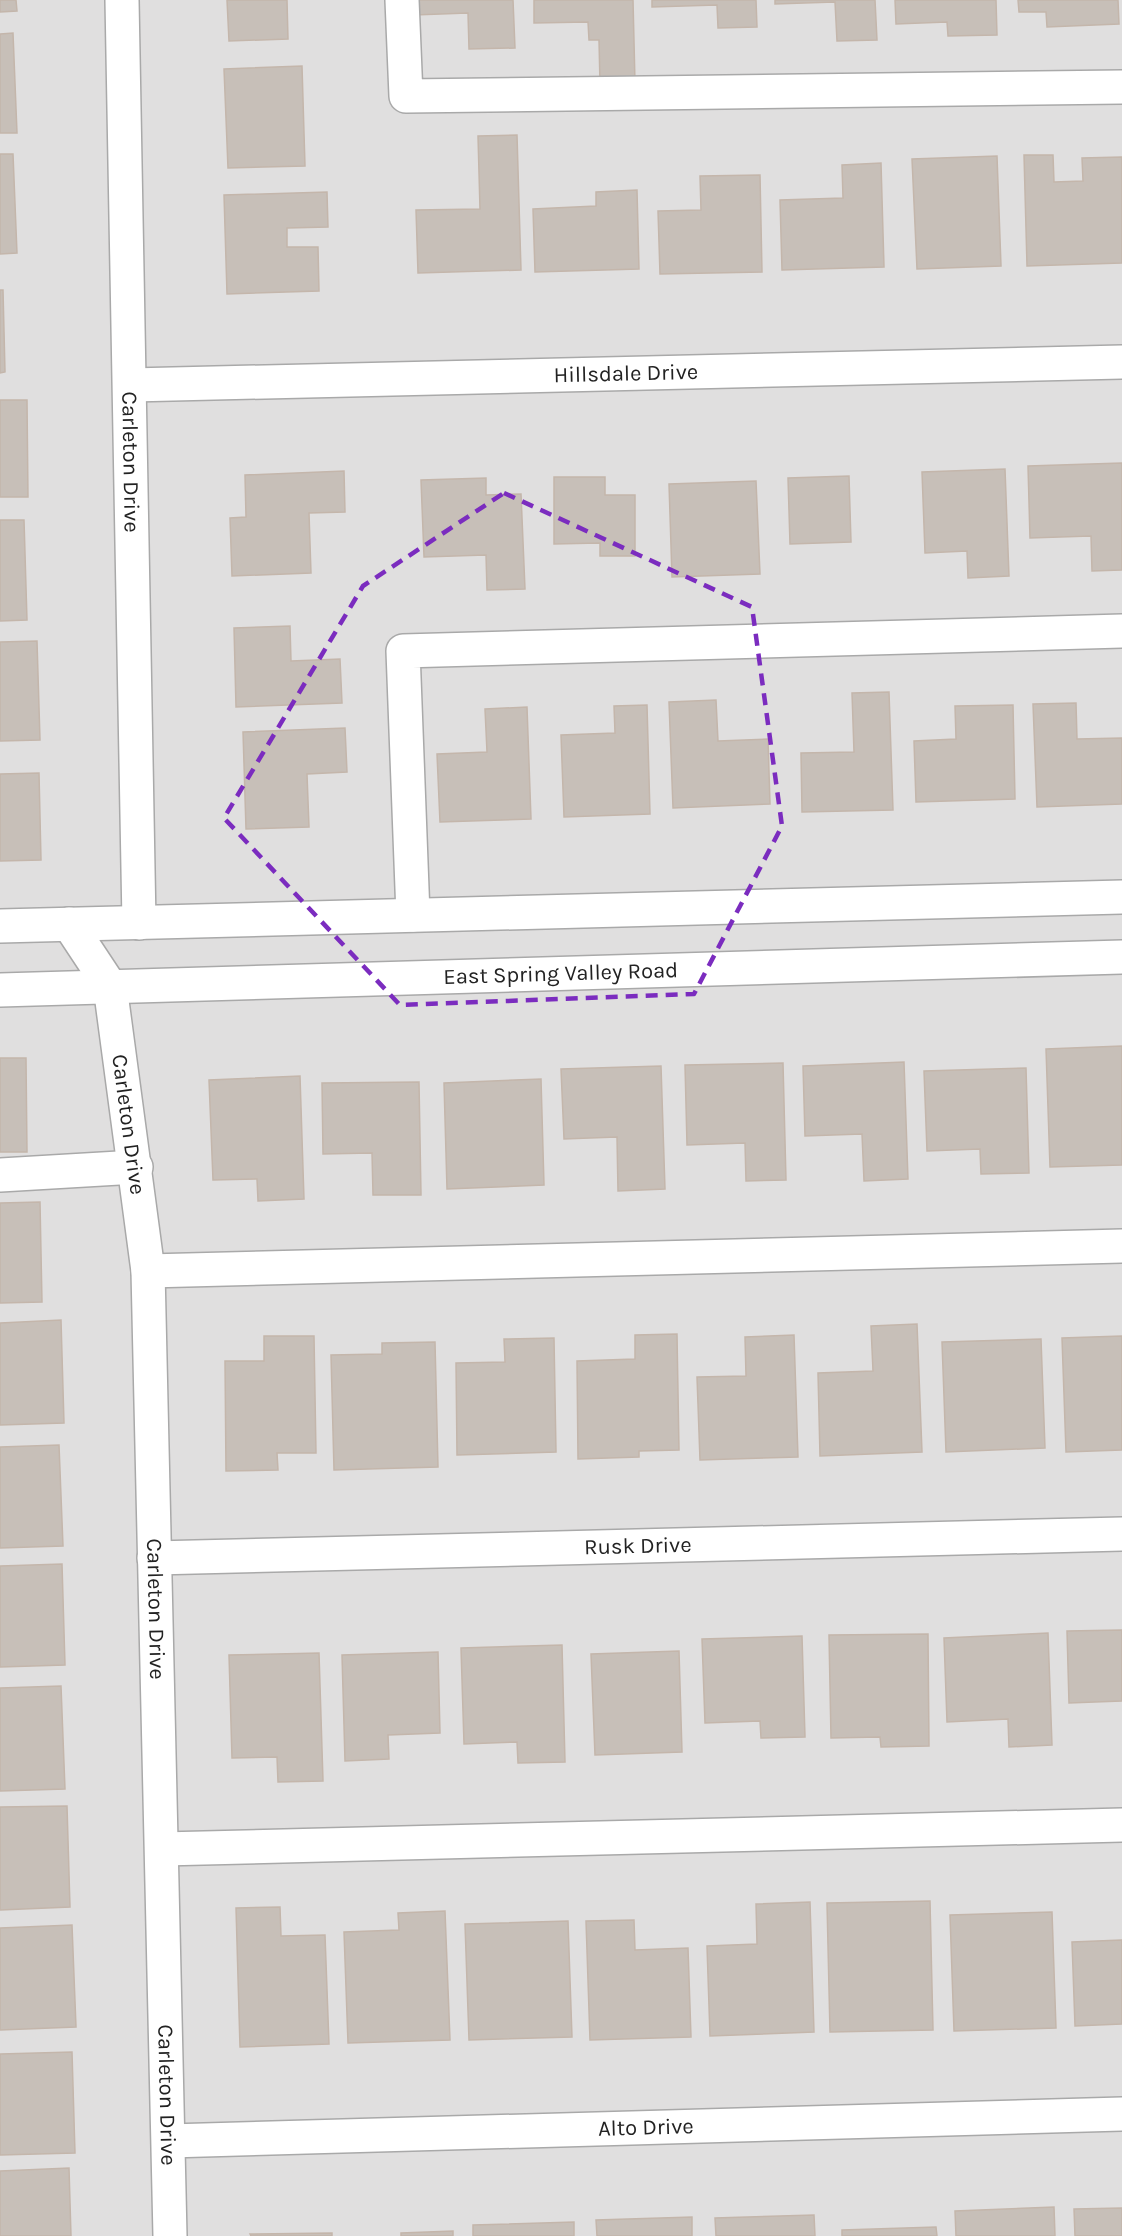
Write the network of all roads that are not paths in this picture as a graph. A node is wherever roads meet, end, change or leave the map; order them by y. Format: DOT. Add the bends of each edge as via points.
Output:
graph roads {
  1 [pos="122,0"];
  2 [pos="402,0"];
  3 [pos="1122,87"];
  4 [pos="1122,362"];
  5 [pos="130,385"];
  6 [pos="1122,631"];
  7 [pos="1122,897"];
  8 [pos="414,915"];
  9 [pos="139,922"];
  10 [pos="69,924"];
  11 [pos="0,926"];
  12 [pos="1122,957"];
  13 [pos="110,986"];
  14 [pos="0,990"];
  15 [pos="136,1167"];
  16 [pos="0,1175"];
  17 [pos="1122,1246"];
  18 [pos="148,1271"];
  19 [pos="1122,1534"];
  20 [pos="154,1558"];
  21 [pos="1122,1825"];
  22 [pos="162,1849"];
  23 [pos="1122,2114"];
  24 [pos="169,2141"];
  25 [pos="170,2236"];
  1 -- 5 [label="street, Carleton Drive"];
  2 -- 3 [label="street" via="406,96"];
  4 -- 5 [label="street, Hillsdale Drive"];
  5 -- 9 [label="street, Carleton Drive"];
  6 -- 8 [label="street" via="403,651"];
  7 -- 8 [label="street"];
  8 -- 9 [label="street"];
  9 -- 10 [label="street"];
  10 -- 11 [label="street"];
  10 -- 13 [label="street"];
  12 -- 13 [label="street, East Spring Valley Road"];
  13 -- 14 [label="street, East Spring Valley Road"];
  13 -- 15 [label="street, Carleton Drive"];
  15 -- 16 [label="street"];
  15 -- 18 [label="street, Carleton Drive"];
  17 -- 18 [label="street"];
  18 -- 20 [label="street, Carleton Drive"];
  19 -- 20 [label="street, Rusk Drive"];
  20 -- 22 [label="street, Carleton Drive"];
  21 -- 22 [label="street"];
  22 -- 24 [label="street, Carleton Drive"];
  23 -- 24 [label="street, Alto Drive"];
  24 -- 25 [label="street, Carleton Drive"];
}
